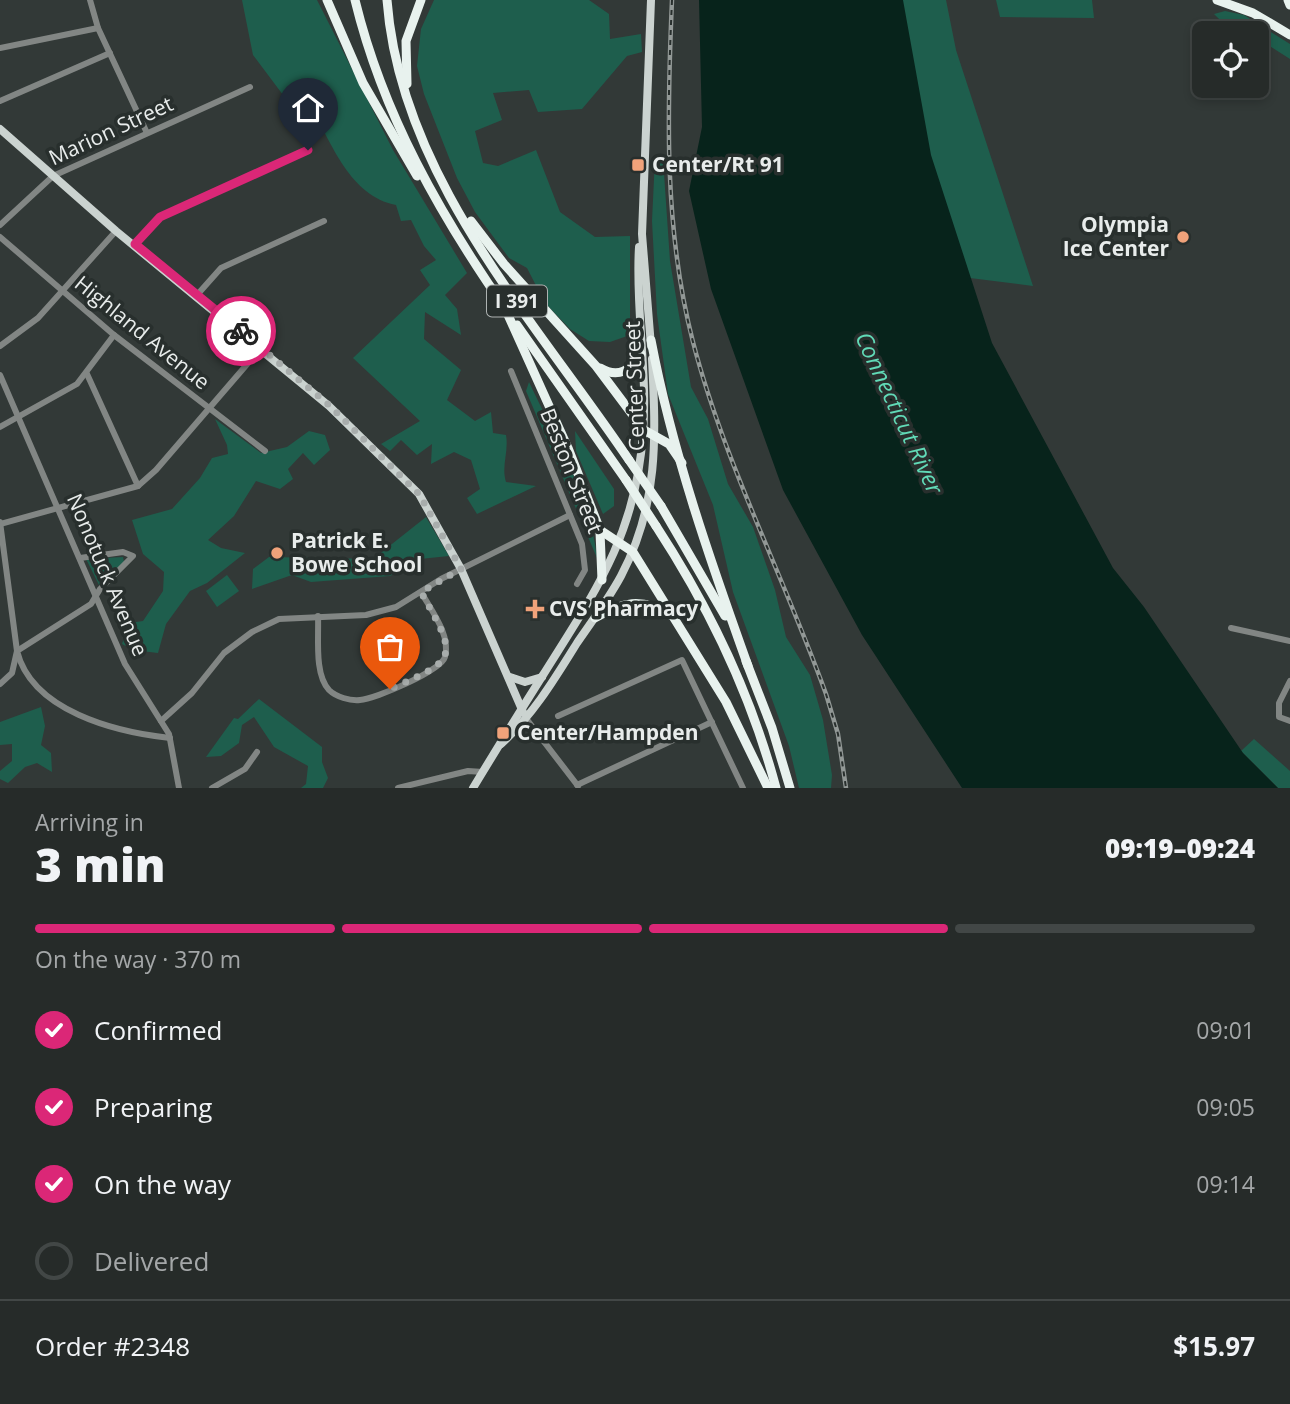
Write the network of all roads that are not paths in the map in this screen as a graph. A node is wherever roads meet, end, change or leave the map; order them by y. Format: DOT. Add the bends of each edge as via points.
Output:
graph roads {
  1 [pos="90,0"];
  2 [pos="327,0"];
  3 [pos="355,0"];
  4 [pos="387,0"];
  5 [pos="421,0"];
  6 [pos="651,0"];
  7 [pos="1217,0"];
  8 [pos="1287,0"];
  9 [pos="1290,5"];
  10 [pos="97,28"];
  11 [pos="1290,35"];
  12 [pos="0,48"];
  13 [pos="110,53"];
  14 [pos="250,87"];
  15 [pos="0,101"];
  16 [pos="0,128"];
  17 [pos="147,132"];
  18 [pos="419,133"];
  19 [pos="308,150"];
  20 [pos="52,176"];
  21 [pos="448,190"];
  22 [pos="438,204"];
  23 [pos="324,221"];
  24 [pos="0,225"];
  25 [pos="116,231"];
  26 [pos="642,234"];
  27 [pos="0,237"];
  28 [pos="135,244"];
  29 [pos="61,290"];
  30 [pos="197,295"];
  31 [pos="504,306"];
  32 [pos="114,335"];
  33 [pos="651,340"];
  34 [pos="0,346"];
  35 [pos="261,348"];
  36 [pos="641,354"];
  37 [pos="596,366"];
  38 [pos="511,371"];
  39 [pos="87,374"];
  40 [pos="0,375"];
  41 [pos="209,410"];
  42 [pos="20,418"];
  43 [pos="0,427"];
  44 [pos="643,430"];
  45 [pos="657,439"];
  46 [pos="265,451"];
  47 [pos="682,463"];
  48 [pos="138,486"];
  49 [pos="59,507"];
  50 [pos="570,516"];
  51 [pos="0,523"];
  52 [pos="600,530"];
  53 [pos="620,541"];
  54 [pos="633,552"];
  55 [pos="80,558"];
  56 [pos="461,569"];
  57 [pos="602,580"];
  58 [pos="576,584"];
  59 [pos="421,592"];
  60 [pos="96,597"];
  61 [pos="318,616"];
  62 [pos="674,617"];
  63 [pos="595,618"];
  64 [pos="1231,628"];
  65 [pos="1290,641"];
  66 [pos="17,651"];
  67 [pos="748,666"];
  68 [pos="510,677"];
  69 [pos="541,677"];
  70 [pos="1290,681"];
  71 [pos="0,684"];
  72 [pos="525,716"];
  73 [pos="558,716"];
  74 [pos="161,721"];
  75 [pos="1290,721"];
  76 [pos="712,722"];
  77 [pos="170,738"];
  78 [pos="257,752"];
  79 [pos="483,772"];
  80 [pos="578,786"];
  81 [pos="179,788"];
  82 [pos="212,788"];
  83 [pos="398,788"];
  84 [pos="473,788"];
  85 [pos="743,788"];
  86 [pos="768,788"];
  87 [pos="776,788"];
  88 [pos="790,788"];
  1 -- 10 [label="street"];
  2 -- 22 [label="highway" via="374,102"];
  3 -- 22 [label="highway" via="388,106"];
  4 -- 18 [label="highway" via="396,61"];
  5 -- 18 [label="highway" via="404,58"];
  6 -- 26 [label="main road, Center Street"];
  7 -- 11 [label="highway" via="1253,13"];
  8 -- 9 [label="highway"];
  10 -- 12 [label="street"];
  10 -- 13 [label="street"];
  13 -- 15 [label="street"];
  13 -- 17 [label="street"];
  14 -- 17 [label="street, Marion Street"];
  16 -- 20 [label="main road"];
  17 -- 20 [label="street, Marion Street"];
  18 -- 21 [label="highway, I 391"];
  19 -- 28 [label="street" via="160,217"];
  20 -- 24 [label="street, Marion Street"];
  20 -- 25 [label="main road"];
  21 -- 37 [label="highway" via="504,264"];
  21 -- 67 [label="highway, I 391, bridge" via="488,257 660,506 709,585"];
  22 -- 31 [label="highway, I 391"];
  23 -- 30 [label="street" via="221,268"];
  25 -- 28 [label="main road"];
  25 -- 29 [label="street"];
  26 -- 33 [label="main road, Center Street"];
  26 -- 36 [label="main road, Center Street"];
  27 -- 29 [label="street, Highland Avenue"];
  28 -- 30 [label="main road"];
  29 -- 32 [label="street, Highland Avenue"];
  29 -- 34 [label="street" via="38,318"];
  30 -- 35 [label="main road"];
  31 -- 52 [label="highway"];
  31 -- 87 [label="highway, I 391, bridge" via="626,480 698,594 753,716"];
  32 -- 39 [label="street"];
  32 -- 41 [label="street, Highland Avenue"];
  33 -- 45 [label="main road, Center Street"];
  33 -- 47 [label="highway"];
  35 -- 41 [label="street"];
  35 -- 56 [label="main road" via="329,405 419,494"];
  36 -- 37 [label="highway" via="624,372 607,372"];
  36 -- 44 [label="main road, Center Street"];
  37 -- 44 [label="highway"];
  38 -- 50 [label="street, Beston Street"];
  39 -- 42 [label="street"];
  39 -- 48 [label="street"];
  40 -- 42 [label="street, Nonotuck Avenue"];
  41 -- 46 [label="street, Highland Avenue"];
  41 -- 48 [label="street"];
  42 -- 43 [label="street"];
  42 -- 49 [label="street, Nonotuck Avenue"];
  44 -- 45 [label="highway"];
  44 -- 53 [label="main road, Center Street" via="637,481"];
  45 -- 47 [label="highway" via="669,444"];
  45 -- 54 [label="main road, Center Street" via="650,496"];
  47 -- 67 [label="highway"];
  48 -- 49 [label="street"];
  49 -- 51 [label="street"];
  49 -- 55 [label="street, Nonotuck Avenue"];
  50 -- 56 [label="street"];
  50 -- 58 [label="street, Beston Street" via="586,560"];
  51 -- 66 [label="street"];
  52 -- 53 [label="highway"];
  52 -- 57 [label="highway"];
  53 -- 54 [label="highway"];
  53 -- 57 [label="main road, Center Street"];
  54 -- 62 [label="highway"];
  54 -- 63 [label="main road, Center Street"];
  55 -- 60 [label="street, Nonotuck Avenue"];
  55 -- 60 [label="street" via="122,552 133,556"];
  56 -- 59 [label="street"];
  56 -- 68 [label="main road"];
  57 -- 69 [label="main road, Center Street"];
  59 -- 61 [label="street" via="378,612"];
  59 -- 61 [label="street" via="443,631 444,659 425,674 361,700 348,700 330,691 323,678"];
  60 -- 66 [label="street"];
  60 -- 74 [label="street, Nonotuck Avenue" via="134,682"];
  61 -- 74 [label="street" via="279,620 252,632 224,653 192,693"];
  62 -- 63 [label="highway" via="635,602"];
  62 -- 86 [label="highway" via="726,702"];
  63 -- 72 [label="main road, Center Street"];
  64 -- 65 [label="street"];
  66 -- 71 [label="street" via="12,673"];
  66 -- 77 [label="street" via="21,667 35,686 74,712 106,727"];
  67 -- 88 [label="highway, I 391"];
  68 -- 69 [label="main road" via="526,682"];
  68 -- 72 [label="main road"];
  69 -- 72 [label="main road, Center Street"];
  70 -- 75 [label="street" via="1279,703 1280,718"];
  72 -- 79 [label="main road, Center Street"];
  72 -- 80 [label="street"];
  73 -- 76 [label="street" via="682,660"];
  74 -- 77 [label="street, Nonotuck Avenue"];
  76 -- 80 [label="street"];
  76 -- 85 [label="street"];
  77 -- 81 [label="street, Nonotuck Avenue"];
  78 -- 82 [label="street" via="244,768"];
  79 -- 83 [label="street" via="468,771"];
  79 -- 84 [label="main road, Center Street"];
}
